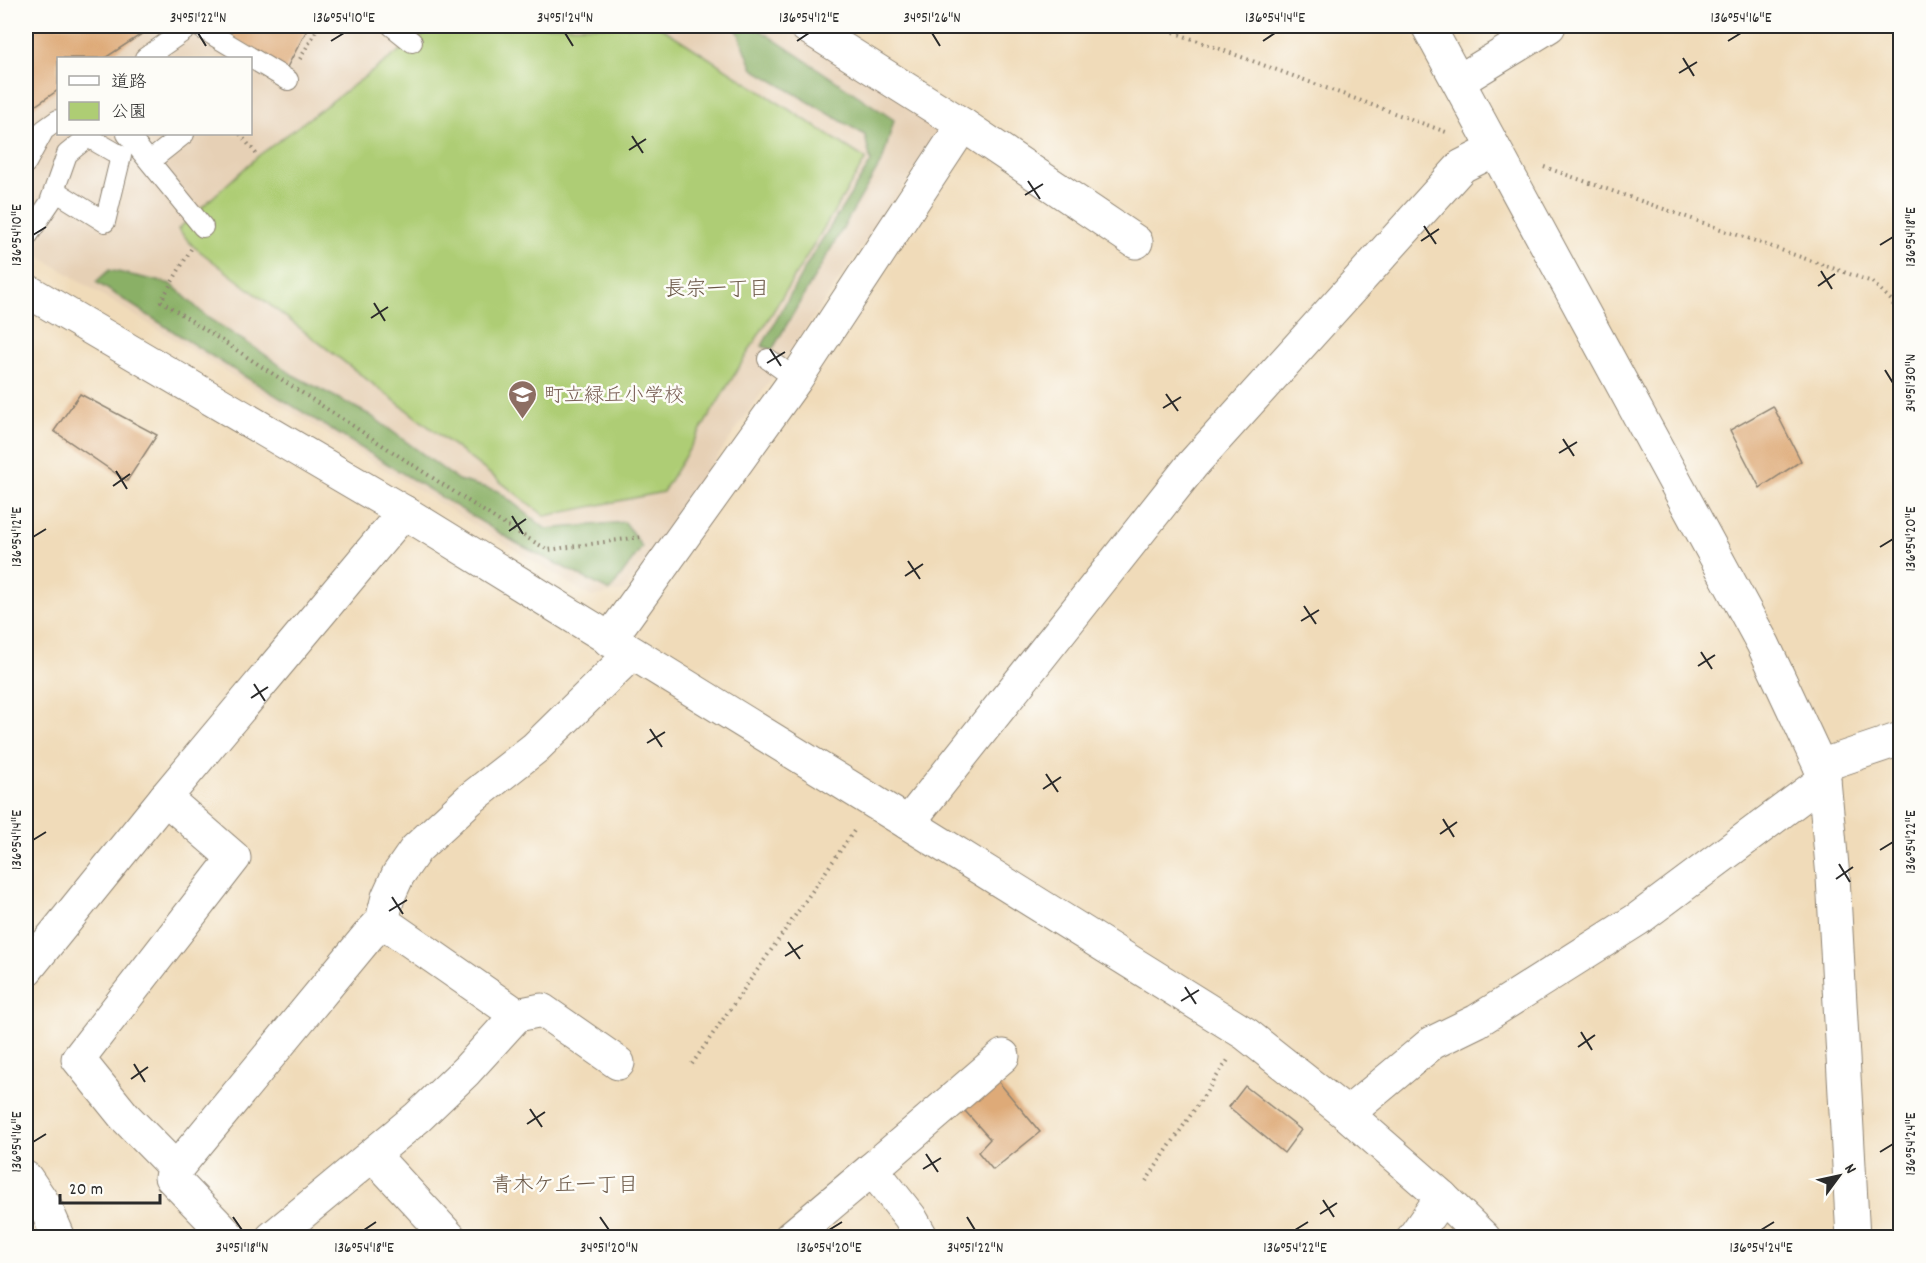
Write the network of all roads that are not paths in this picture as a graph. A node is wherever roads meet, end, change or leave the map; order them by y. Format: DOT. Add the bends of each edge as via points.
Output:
graph roads {
  1 [pos="191,26"];
  2 [pos="198,26"];
  3 [pos="392,26"];
  4 [pos="806,26"];
  5 [pos="1428,26"];
  6 [pos="1549,26"];
  7 [pos="412,42"];
  8 [pos="146,57"];
  9 [pos="250,57"];
  10 [pos="252,58"];
  11 [pos="288,80"];
  12 [pos="1459,81"];
  13 [pos="57,121"];
  14 [pos="963,125"];
  15 [pos="128,135"];
  16 [pos="183,135"];
  17 [pos="1494,150"];
  18 [pos="150,161"];
  19 [pos="26,163"];
  20 [pos="50,202"];
  21 [pos="203,228"];
  22 [pos="26,237"];
  23 [pos="1136,242"];
  24 [pos="29,299"];
  25 [pos="768,359"];
  26 [pos="796,380"];
  27 [pos="404,512"];
  28 [pos="620,647"];
  29 [pos="1900,739"];
  30 [pos="1822,773"];
  31 [pos="165,798"];
  32 [pos="908,823"];
  33 [pos="382,921"];
  34 [pos="26,970"];
  35 [pos="517,1015"];
  36 [pos="1003,1056"];
  37 [pos="618,1063"];
  38 [pos="1347,1114"];
  39 [pos="373,1155"];
  40 [pos="176,1169"];
  41 [pos="872,1169"];
  42 [pos="26,1178"];
  43 [pos="1442,1197"];
  44 [pos="59,1238"];
  45 [pos="230,1238"];
  46 [pos="272,1238"];
  47 [pos="450,1238"];
  48 [pos="790,1238"];
  49 [pos="922,1238"];
  50 [pos="1413,1238"];
  51 [pos="1484,1238"];
  52 [pos="1853,1238"];
  1 -- 8 [label="lane"];
  2 -- 9 [label="lane"];
  3 -- 7 [label="lane"];
  4 -- 14 [label="street"];
  5 -- 12 [label="street"];
  6 -- 12 [label="street"];
  10 -- 11 [label="lane"];
  12 -- 17 [label="street"];
  13 -- 19 [label="lane" via="44,130"];
  14 -- 23 [label="street"];
  14 -- 26 [label="street"];
  15 -- 18 [label="lane"];
  16 -- 18 [label="lane"];
  17 -- 30 [label="street" via="1763,644"];
  17 -- 32 [label="street" via="1462,166 1192,465"];
  18 -- 21 [label="lane"];
  20 -- 20 [label="lane" via="57,192 105,222 121,156 88,138 68,154"];
  20 -- 22 [label="lane"];
  24 -- 27 [label="street"];
  25 -- 26 [label="lane"];
  26 -- 28 [label="street"];
  27 -- 28 [label="street"];
  27 -- 31 [label="street"];
  28 -- 32 [label="street"];
  28 -- 33 [label="street" via="535,748 470,799 416,849 393,886"];
  29 -- 30 [label="street"];
  30 -- 38 [label="street" via="1638,919 1477,1021 1431,1043"];
  30 -- 52 [label="street" via="1834,888"];
  31 -- 34 [label="street"];
  31 -- 40 [label="street" via="234,858 78,1059 124,1116"];
  32 -- 38 [label="street" via="1246,1034"];
  33 -- 35 [label="street"];
  33 -- 40 [label="street"];
  35 -- 37 [label="street" via="542,1010"];
  35 -- 39 [label="street" via="418,1117"];
  36 -- 41 [label="street"];
  38 -- 43 [label="street"];
  39 -- 46 [label="street"];
  39 -- 47 [label="street"];
  40 -- 45 [label="street" via="171,1177"];
  41 -- 48 [label="street"];
  41 -- 49 [label="street"];
  42 -- 44 [label="street" via="45,1206"];
  43 -- 50 [label="street"];
  43 -- 51 [label="street"];
}
